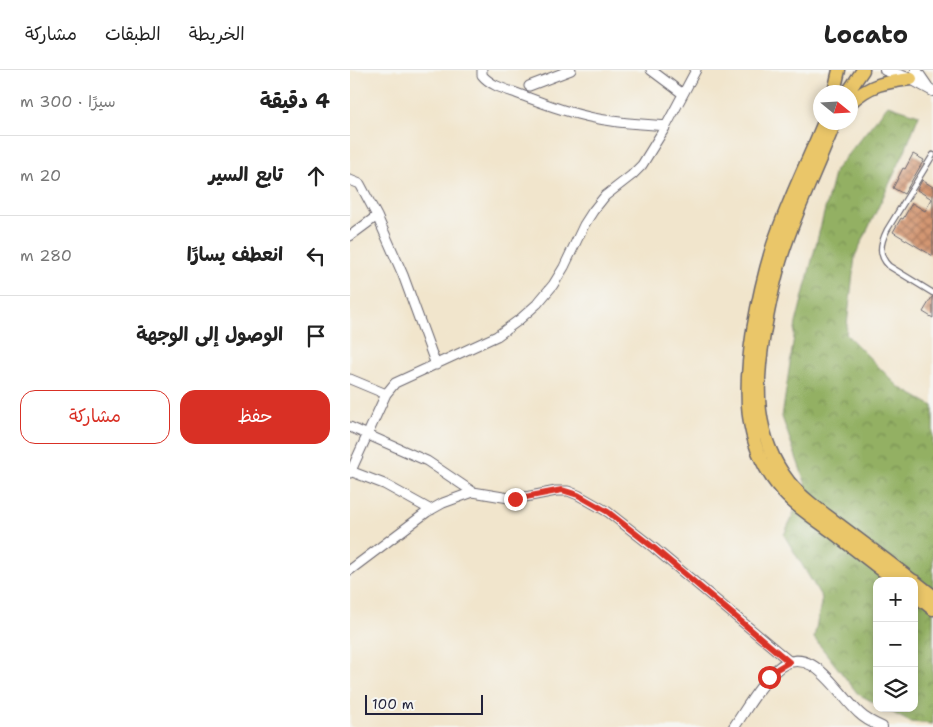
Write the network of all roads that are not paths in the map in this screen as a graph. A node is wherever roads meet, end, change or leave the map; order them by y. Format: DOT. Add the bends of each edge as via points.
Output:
graph roads {
  1 [pos="482,70"];
  2 [pos="571,70"];
  3 [pos="650,70"];
  4 [pos="696,70"];
  5 [pos="839,70"];
  6 [pos="863,70"];
  7 [pos="885,70"];
  8 [pos="914,74"];
  9 [pos="836,85"];
  10 [pos="853,85"];
  11 [pos="529,86"];
  12 [pos="931,90"];
  13 [pos="683,94"];
  14 [pos="858,96"];
  15 [pos="666,126"];
  16 [pos="821,130"];
  17 [pos="832,130"];
  18 [pos="933,155"];
  19 [pos="350,180"];
  20 [pos="378,216"];
  21 [pos="350,236"];
  22 [pos="933,294"];
  23 [pos="436,365"];
  24 [pos="350,379"];
  25 [pos="386,394"];
  26 [pos="350,427"];
  27 [pos="369,434"];
  28 [pos="350,472"];
  29 [pos="473,492"];
  30 [pos="431,510"];
  31 [pos="350,570"];
  32 [pos="891,577"];
  33 [pos="909,577"];
  34 [pos="918,584"];
  35 [pos="933,596"];
  36 [pos="918,597"];
  37 [pos="933,609"];
  38 [pos="789,662"];
  39 [pos="734,727"];
  40 [pos="882,727"];
  1 -- 15 [label="street" via="484,78 493,84 547,105 611,121"];
  2 -- 11 [label="street"];
  3 -- 13 [label="street"];
  4 -- 13 [label="street"];
  5 -- 9 [label="main road"];
  6 -- 10 [label="main road"];
  7 -- 8 [label="street"];
  8 -- 12 [label="street"];
  8 -- 14 [label="main road" via="877,84"];
  13 -- 15 [label="street"];
  15 -- 23 [label="street" via="642,164 605,196 593,211 553,285 537,304 497,336"];
  16 -- 32 [label="main road" via="788,206 764,277 750,350 748,412 758,452 783,492"];
  17 -- 33 [label="main road" via="774,282 758,384 760,413 765,437 790,482 821,511"];
  18 -- 22 [label="lane" via="887,230 880,251 889,266"];
  19 -- 20 [label="street" via="360,184"];
  20 -- 21 [label="street"];
  20 -- 23 [label="street"];
  23 -- 25 [label="street" via="401,379"];
  24 -- 25 [label="street"];
  25 -- 27 [label="street"];
  26 -- 27 [label="street"];
  27 -- 28 [label="street"];
  27 -- 29 [label="street" via="427,461"];
  28 -- 30 [label="street" via="384,484"];
  29 -- 30 [label="street"];
  29 -- 38 [label="street" via="515,499 562,490 578,495 608,512 654,548"];
  30 -- 31 [label="street"];
  34 -- 35 [label="main road"];
  36 -- 37 [label="main road"];
  38 -- 39 [label="street" via="769,677"];
  38 -- 40 [label="street" via="807,662 816,667 859,714"];
}
